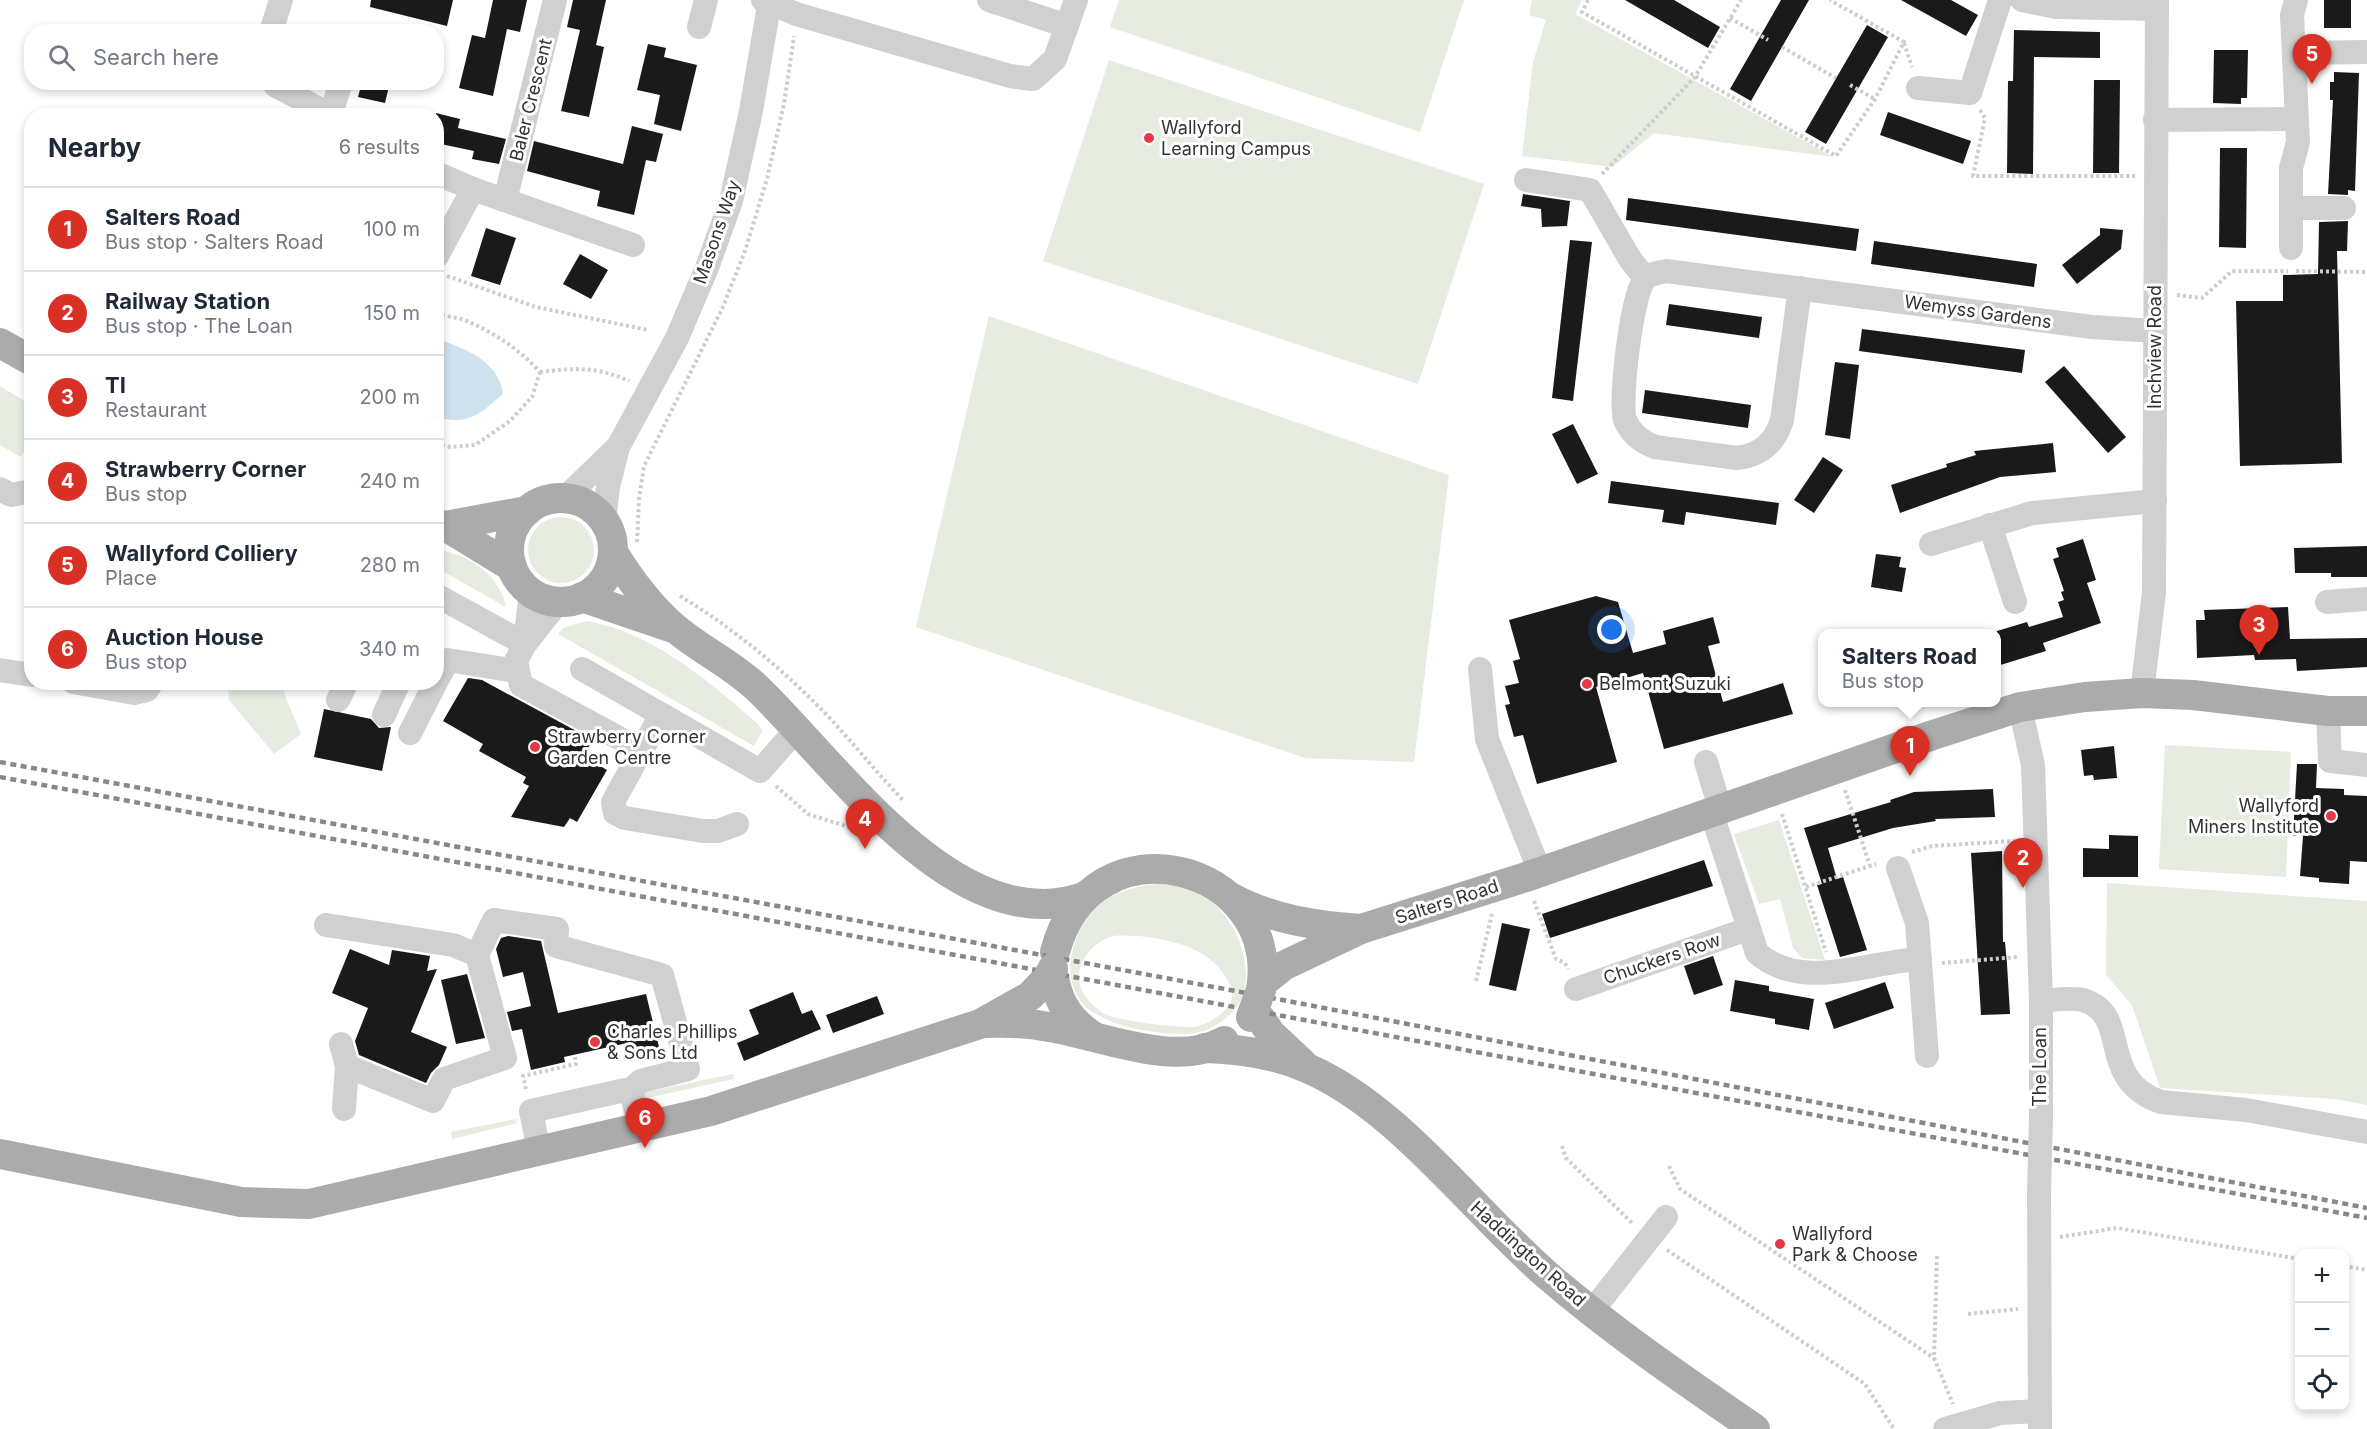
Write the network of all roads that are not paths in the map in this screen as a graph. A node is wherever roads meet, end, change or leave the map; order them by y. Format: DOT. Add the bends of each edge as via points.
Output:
graph roads {
  1 [pos="281,0"];
  2 [pos="555,0"];
  3 [pos="706,0"];
  4 [pos="989,0"];
  5 [pos="1076,0"];
  6 [pos="2000,0"];
  7 [pos="2022,0"];
  8 [pos="2296,0"];
  9 [pos="767,1"];
  10 [pos="2157,4"];
  11 [pos="274,24"];
  12 [pos="1066,26"];
  13 [pos="699,27"];
  14 [pos="2367,52"];
  15 [pos="2295,53"];
  16 [pos="1918,88"];
  17 [pos="280,90"];
  18 [pos="339,90"];
  19 [pos="297,107"];
  20 [pos="334,108"];
  21 [pos="2296,118"];
  22 [pos="2155,120"];
  23 [pos="444,176"];
  24 [pos="1526,180"];
  25 [pos="474,189"];
  26 [pos="505,201"];
  27 [pos="2291,208"];
  28 [pos="2344,208"];
  29 [pos="633,245"];
  30 [pos="2290,248"];
  31 [pos="444,250"];
  32 [pos="1645,278"];
  33 [pos="1800,288"];
  34 [pos="2155,331"];
  35 [pos="0,344"];
  36 [pos="24,357"];
  37 [pos="618,447"];
  38 [pos="565,498"];
  39 [pos="2155,501"];
  40 [pos="527,511"];
  41 [pos="604,521"];
  42 [pos="444,525"];
  43 [pos="1990,525"];
  44 [pos="444,527"];
  45 [pos="1931,544"];
  46 [pos="627,551"];
  47 [pos="512,567"];
  48 [pos="531,592"];
  49 [pos="444,599"];
  50 [pos="570,599"];
  51 [pos="2367,599"];
  52 [pos="2015,602"];
  53 [pos="2327,602"];
  54 [pos="675,628"];
  55 [pos="525,644"];
  56 [pos="444,666"];
  57 [pos="0,669"];
  58 [pos="582,669"];
  59 [pos="1480,669"];
  60 [pos="516,671"];
  61 [pos="24,674"];
  62 [pos="117,690"];
  63 [pos="147,690"];
  64 [pos="395,690"];
  65 [pos="431,690"];
  66 [pos="2142,693"];
  67 [pos="2020,707"];
  68 [pos="2328,711"];
  69 [pos="2367,711"];
  70 [pos="384,715"];
  71 [pos="661,715"];
  72 [pos="797,729"];
  73 [pos="410,733"];
  74 [pos="641,750"];
  75 [pos="1706,762"];
  76 [pos="2367,765"];
  77 [pos="1715,810"];
  78 [pos="737,824"];
  79 [pos="1898,868"];
  80 [pos="1540,872"];
  81 [pos="1227,895"];
  82 [pos="1084,897"];
  83 [pos="1005,899"];
  84 [pos="326,925"];
  85 [pos="1361,929"];
  86 [pos="1748,929"];
  87 [pos="477,955"];
  88 [pos="1920,962"];
  89 [pos="1053,964"];
  90 [pos="1576,989"];
  91 [pos="2041,1000"];
  92 [pos="1258,1003"];
  93 [pos="980,1024"];
  94 [pos="1093,1036"];
  95 [pos="1205,1048"];
  96 [pos="1927,1056"];
  97 [pos="1309,1068"];
  98 [pos="629,1091"];
  99 [pos="344,1109"];
  100 [pos="640,1127"];
  101 [pos="2367,1132"];
  102 [pos="539,1150"];
  103 [pos="0,1154"];
  104 [pos="1666,1217"];
  105 [pos="1593,1311"];
  106 [pos="2039,1420"];
  107 [pos="1953,1426"];
  108 [pos="1755,1429"];
  1 -- 11 [label="street"];
  2 -- 26 [label="street, Baler Crescent"];
  3 -- 13 [label="street"];
  4 -- 12 [label="street"];
  5 -- 12 [label="street"];
  6 -- 16 [label="street" via="1970,93"];
  7 -- 10 [label="street" via="2056,7"];
  8 -- 15 [label="street" via="2292,15"];
  9 -- 12 [label="street" via="796,14 1033,80 1055,59"];
  9 -- 37 [label="street, Masons Way" via="751,111 731,201 677,338"];
  10 -- 22 [label="street, Inchview Road"];
  14 -- 15 [label="street"];
  15 -- 21 [label="street"];
  17 -- 19 [label="street"];
  18 -- 20 [label="street"];
  21 -- 22 [label="street"];
  21 -- 27 [label="street" via="2298,142 2291,168"];
  22 -- 34 [label="street, Inchview Road"];
  23 -- 25 [label="street"];
  24 -- 32 [label="street" via="1590,190"];
  25 -- 26 [label="street"];
  25 -- 31 [label="street"];
  26 -- 29 [label="street"];
  27 -- 28 [label="street"];
  27 -- 30 [label="street"];
  32 -- 33 [label="street, Wemyss Gardens" via="1666,272"];
  32 -- 33 [label="street" via="1635,297 1622,401 1626,421 1638,438 1655,447 1737,458 1766,448 1779,431"];
  33 -- 34 [label="street, Wemyss Gardens" via="2092,327"];
  34 -- 39 [label="street, Inchview Road"];
  35 -- 36 [label="main road"];
  37 -- 38 [label="street, Masons Way"];
  37 -- 41 [label="street, Masons Way"];
  38 -- 40 [label="main road" via="547,500"];
  38 -- 41 [label="main road" via="584,503"];
  39 -- 43 [label="street" via="2032,513"];
  39 -- 66 [label="street, Inchview Road" via="2154,591"];
  40 -- 42 [label="main road"];
  40 -- 47 [label="main road" via="510,539"];
  41 -- 46 [label="main road"];
  43 -- 45 [label="street"];
  43 -- 52 [label="street"];
  44 -- 47 [label="main road"];
  46 -- 50 [label="main road" via="601,582"];
  46 -- 54 [label="main road" via="632,583"];
  47 -- 48 [label="main road"];
  48 -- 50 [label="main road"];
  48 -- 55 [label="street"];
  49 -- 55 [label="street"];
  50 -- 54 [label="main road"];
  50 -- 55 [label="street"];
  51 -- 53 [label="street"];
  54 -- 72 [label="main road" via="755,686"];
  55 -- 60 [label="street" via="516,661"];
  56 -- 60 [label="street" via="448,660"];
  57 -- 61 [label="street"];
  58 -- 71 [label="street"];
  59 -- 80 [label="street" via="1487,739"];
  60 -- 74 [label="street" via="521,684"];
  62 -- 63 [label="street"];
  64 -- 70 [label="street"];
  65 -- 73 [label="street"];
  66 -- 67 [label="main road, Salters Road"];
  66 -- 68 [label="main road, Salters Road"];
  67 -- 77 [label="main road, Salters Road"];
  67 -- 91 [label="street, The Loan" via="2033,765"];
  68 -- 69 [label="main road, Salters Road"];
  68 -- 76 [label="street" via="2330,761"];
  71 -- 72 [label="street" via="760,771"];
  71 -- 74 [label="street"];
  72 -- 83 [label="main road" via="856,795 918,849 946,870"];
  74 -- 78 [label="street" via="613,802 615,813 703,831 718,831"];
  75 -- 77 [label="street"];
  77 -- 80 [label="main road, Salters Road"];
  77 -- 86 [label="street"];
  79 -- 88 [label="street" via="1917,923"];
  80 -- 85 [label="main road, Salters Road"];
  81 -- 82 [label="main road" via="1194,875 1150,868 1108,879"];
  81 -- 85 [label="main road, Salters Road" via="1286,918"];
  81 -- 92 [label="main road" via="1250,924 1259,945"];
  82 -- 83 [label="main road" via="1050,904"];
  82 -- 89 [label="main road" via="1068,920"];
  83 -- 89 [label="main road" via="1044,934"];
  84 -- 87 [label="street" via="453,945"];
  85 -- 92 [label="main road, Salters Road" via="1283,966"];
  86 -- 88 [label="street" via="1757,953 1770,964 1817,974 1892,961"];
  86 -- 90 [label="street, Chuckers Row"];
  87 -- 98 [label="street" via="494,920 557,929 556,946 662,975 688,1069 641,1081"];
  87 -- 99 [label="street" via="505,1058 444,1079 433,1101 344,1055"];
  88 -- 96 [label="street"];
  89 -- 93 [label="main road" via="1030,996"];
  89 -- 94 [label="main road" via="1064,1008"];
  91 -- 101 [label="street" via="2075,999 2100,1010 2112,1029 2119,1064 2127,1079 2161,1102 2246,1110"];
  91 -- 106 [label="street, The Loan, bridge"];
  92 -- 95 [label="main road" via="1233,1036"];
  92 -- 97 [label="main road, Haddington Road" via="1271,1034"];
  93 -- 94 [label="main road" via="1025,1024"];
  93 -- 100 [label="main road" via="711,1111"];
  94 -- 95 [label="main road" via="1136,1048"];
  95 -- 97 [label="main road, Haddington Road" via="1241,1050"];
  97 -- 105 [label="main road, Haddington Road" via="1369,1106 1425,1155 1513,1244"];
  98 -- 100 [label="street"];
  98 -- 102 [label="street" via="531,1110"];
  100 -- 102 [label="main road"];
  102 -- 103 [label="main road" via="309,1204 240,1202"];
  104 -- 105 [label="street"];
  105 -- 108 [label="main road, Haddington Road" via="1653,1360"];
  106 -- 107 [label="street" via="2000,1413"];
}
